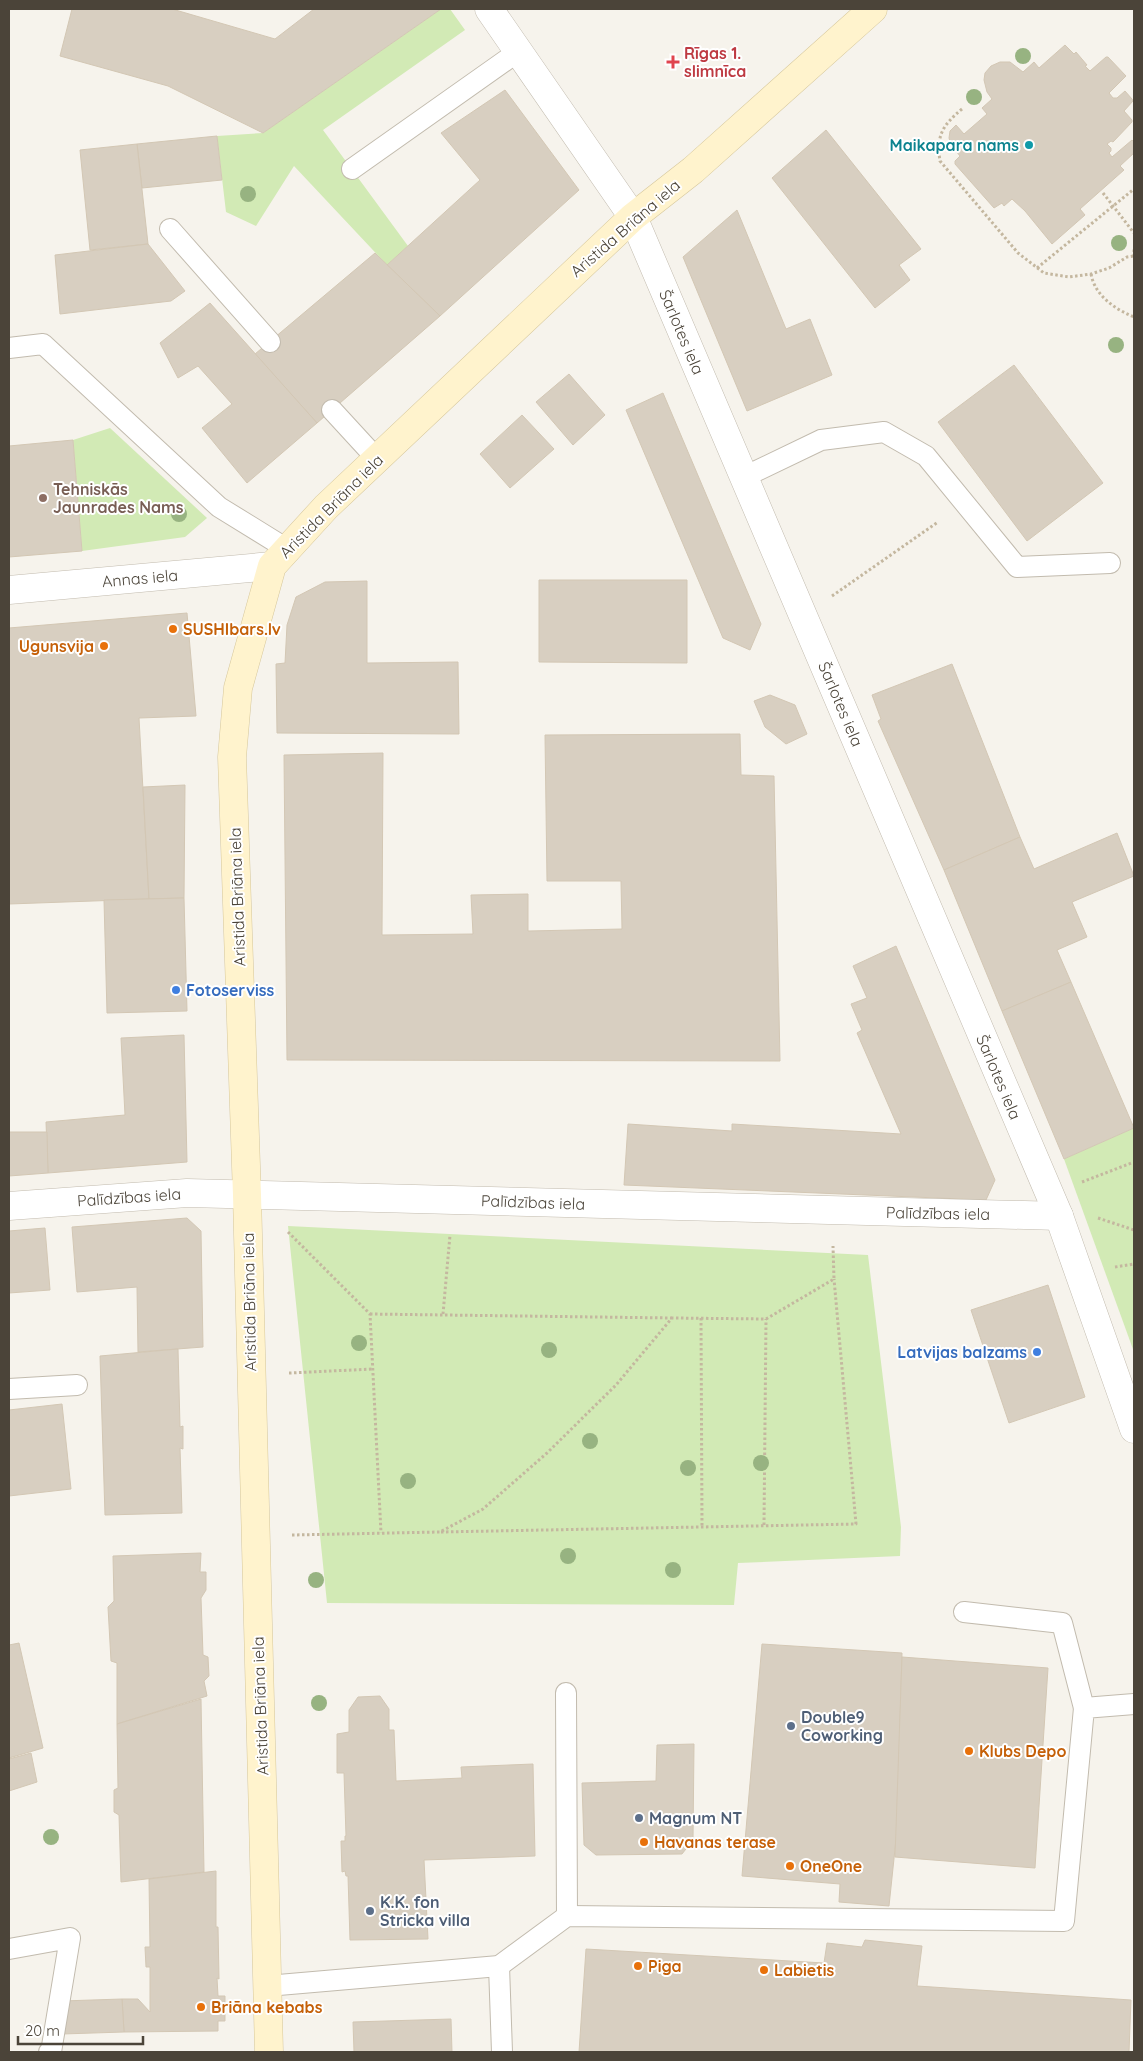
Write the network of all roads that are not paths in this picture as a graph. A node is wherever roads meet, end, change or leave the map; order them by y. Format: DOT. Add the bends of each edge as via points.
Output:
graph roads {
  1 [pos="489,9"];
  2 [pos="873,9"];
  3 [pos="519,51"];
  4 [pos="352,169"];
  5 [pos="633,217"];
  6 [pos="170,229"];
  7 [pos="270,342"];
  8 [pos="9,348"];
  9 [pos="332,410"];
  10 [pos="377,459"];
  11 [pos="744,477"];
  12 [pos="279,558"];
  13 [pos="1110,563"];
  14 [pos="9,590"];
  15 [pos="247,1194"];
  16 [pos="9,1206"];
  17 [pos="1059,1216"];
  18 [pos="77,1385"];
  19 [pos="9,1390"];
  20 [pos="1134,1429"];
  21 [pos="964,1612"];
  22 [pos="566,1693"];
  23 [pos="1134,1704"];
  24 [pos="1084,1708"];
  25 [pos="567,1916"];
  26 [pos="9,1949"];
  27 [pos="499,1966"];
  28 [pos="267,1986"];
  29 [pos="49,2052"];
  30 [pos="269,2052"];
  31 [pos="502,2052"];
  1 -- 3 [label="street, Šarlotes iela"];
  2 -- 5 [label="street, Aristida Briāna iela" via="693,170"];
  3 -- 4 [label="lane"];
  3 -- 5 [label="street, Šarlotes iela"];
  5 -- 10 [label="street, Aristida Briāna iela"];
  5 -- 11 [label="street, Šarlotes iela"];
  6 -- 7 [label="lane"];
  8 -- 12 [label="lane" via="43,344 219,507"];
  9 -- 10 [label="lane"];
  10 -- 12 [label="street, Aristida Briāna iela"];
  11 -- 13 [label="lane" via="820,440 884,432 926,456 1017,567"];
  11 -- 17 [label="street, Šarlotes iela"];
  12 -- 14 [label="street, Annas iela"];
  12 -- 15 [label="street, Aristida Briāna iela" via="238,688 232,757"];
  15 -- 16 [label="street, Palīdzības iela" via="187,1193"];
  15 -- 17 [label="street, Palīdzības iela"];
  15 -- 28 [label="street, Aristida Briāna iela"];
  17 -- 20 [label="street, Šarlotes iela"];
  18 -- 19 [label="lane"];
  21 -- 24 [label="lane" via="1062,1623"];
  22 -- 25 [label="lane"];
  23 -- 24 [label="lane"];
  24 -- 25 [label="lane" via="1064,1921"];
  25 -- 27 [label="lane"];
  26 -- 29 [label="lane" via="70,1938"];
  27 -- 28 [label="lane"];
  27 -- 31 [label="lane"];
  28 -- 30 [label="street, Aristida Briāna iela"];
}
